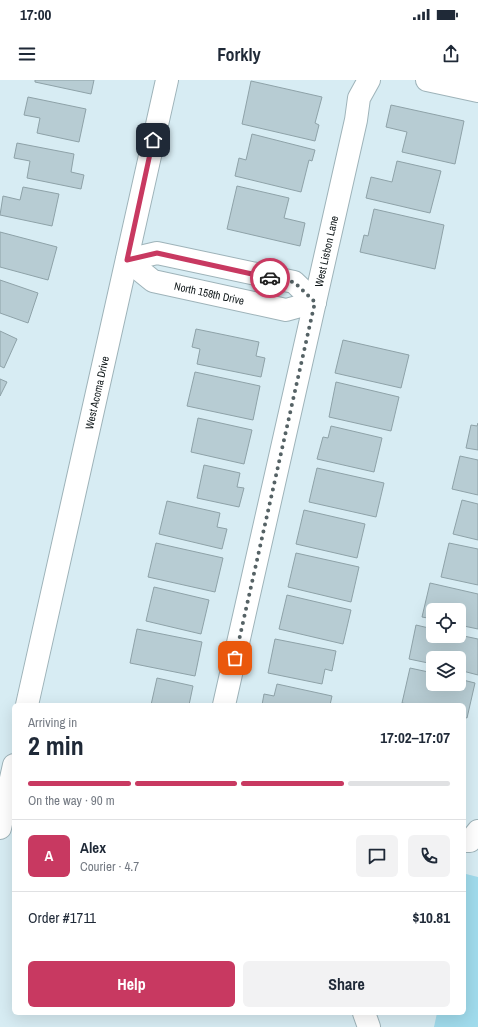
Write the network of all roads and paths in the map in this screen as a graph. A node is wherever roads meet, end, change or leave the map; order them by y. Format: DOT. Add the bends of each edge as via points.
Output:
graph roads {
  1 [pos="167,80"];
  2 [pos="369,80"];
  3 [pos="427,80"];
  4 [pos="478,91"];
  5 [pos="127,260"];
  6 [pos="243,272"];
  7 [pos="236,299"];
  8 [pos="315,302"];
  9 [pos="28,703"];
  10 [pos="224,703"];
  11 [pos="12,774"];
  12 [pos="0,828"];
  13 [pos="365,1015"];
  14 [pos="369,1027"];
  1 -- 5 [label="street, West Acoma Drive"];
  2 -- 8 [label="street, West Lisbon Lane" via="359,98"];
  3 -- 4 [label="street"];
  5 -- 6 [label="street" via="157,253"];
  5 -- 7 [label="street, North 158th Drive" via="154,282"];
  5 -- 9 [label="street, West Acoma Drive"];
  6 -- 7 [label="street"];
  6 -- 8 [label="street" via="294,282"];
  7 -- 8 [label="street, North 158th Drive" via="286,310"];
  8 -- 10 [label="street, West Lisbon Lane"];
  11 -- 12 [label="street"];
  13 -- 14 [label="street"];
}
